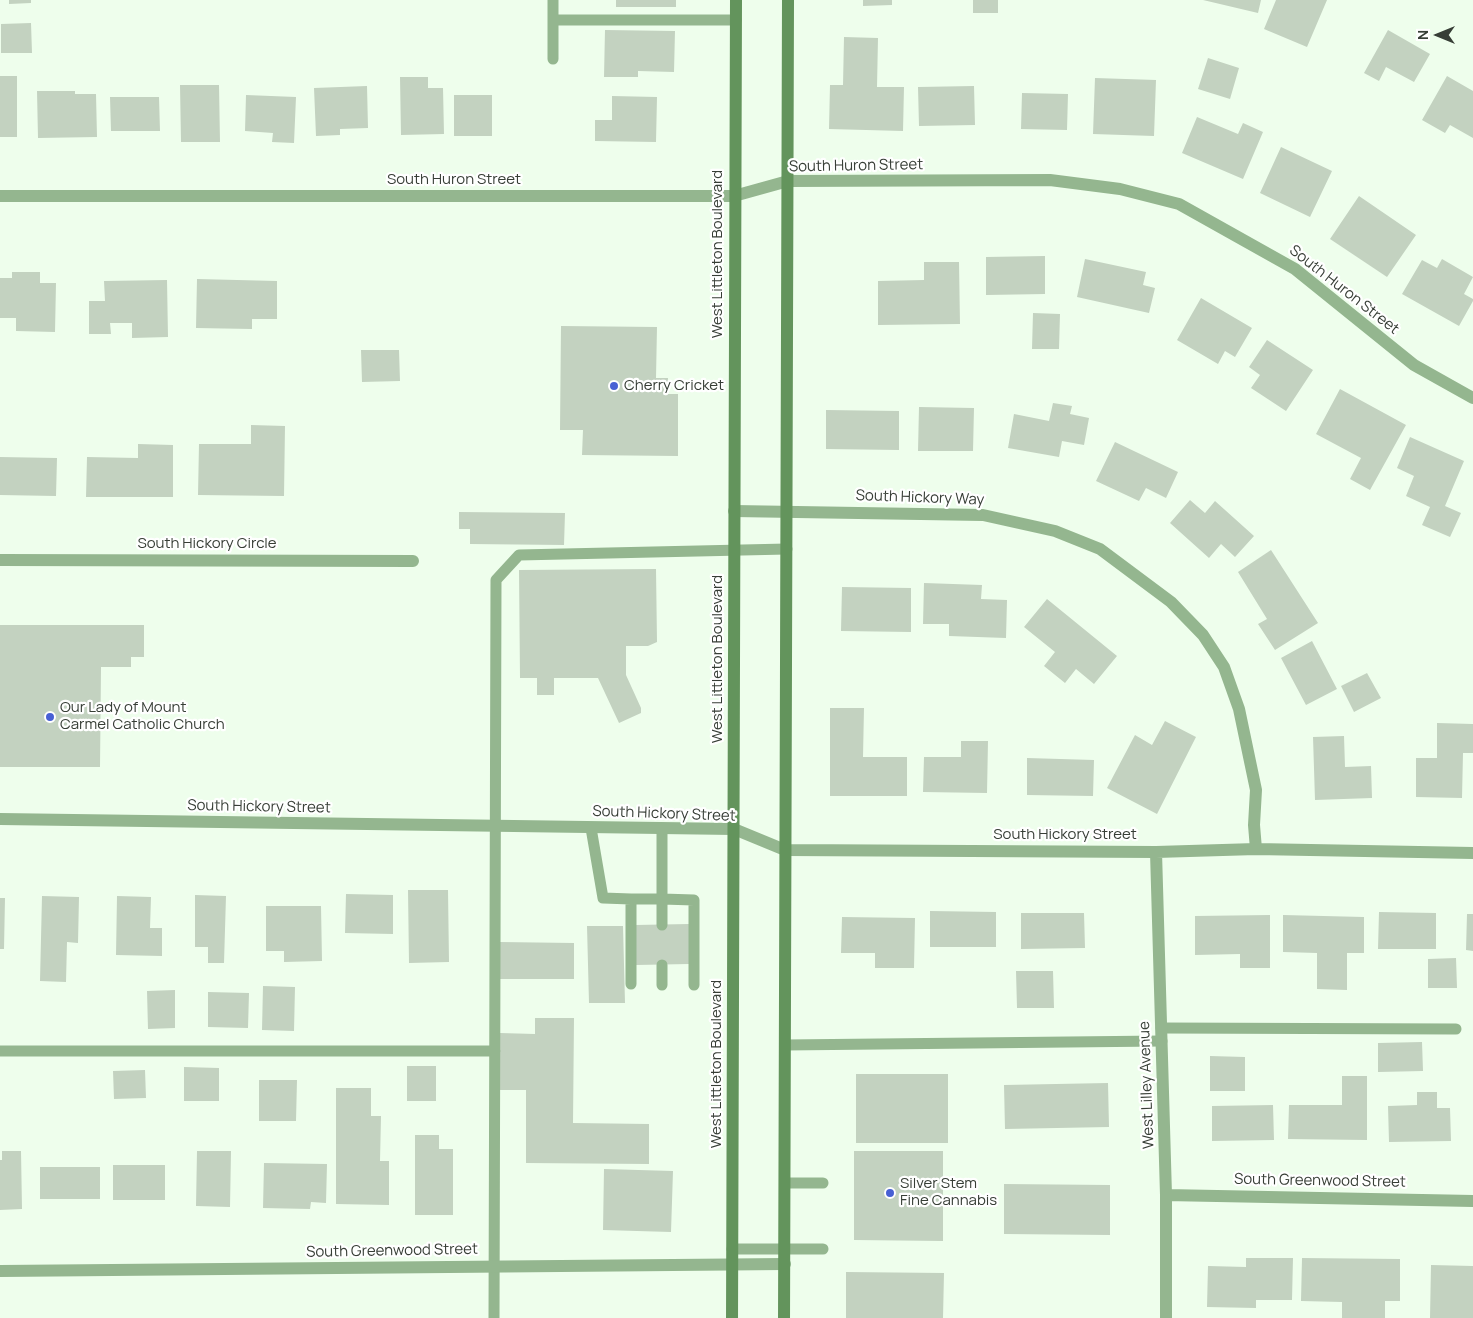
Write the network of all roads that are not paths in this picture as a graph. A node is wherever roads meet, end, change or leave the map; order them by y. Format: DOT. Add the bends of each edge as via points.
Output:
graph roads {
  1 [pos="553,0"];
  2 [pos="736,0"];
  3 [pos="788,0"];
  4 [pos="553,20"];
  5 [pos="736,20"];
  6 [pos="553,59"];
  7 [pos="788,181"];
  8 [pos="0,196"];
  9 [pos="734,196"];
  10 [pos="1473,398"];
  11 [pos="734,512"];
  12 [pos="788,512"];
  13 [pos="787,548"];
  14 [pos="734,550"];
  15 [pos="0,560"];
  16 [pos="413,561"];
  17 [pos="0,819"];
  18 [pos="495,826"];
  19 [pos="591,828"];
  20 [pos="662,829"];
  21 [pos="734,830"];
  22 [pos="1256,849"];
  23 [pos="785,850"];
  24 [pos="1156,852"];
  25 [pos="1473,852"];
  26 [pos="631,900"];
  27 [pos="662,900"];
  28 [pos="662,925"];
  29 [pos="662,965"];
  30 [pos="631,984"];
  31 [pos="662,985"];
  32 [pos="694,985"];
  33 [pos="1456,1029"];
  34 [pos="1161,1035"];
  35 [pos="785,1045"];
  36 [pos="0,1051"];
  37 [pos="495,1051"];
  38 [pos="785,1183"];
  39 [pos="823,1183"];
  40 [pos="1166,1195"];
  41 [pos="1473,1201"];
  42 [pos="732,1249"];
  43 [pos="785,1249"];
  44 [pos="823,1249"];
  45 [pos="732,1264"];
  46 [pos="785,1264"];
  47 [pos="495,1266"];
  48 [pos="0,1271"];
  49 [pos="494,1318"];
  50 [pos="732,1318"];
  51 [pos="784,1318"];
  52 [pos="1166,1318"];
  1 -- 4 [label="lane"];
  2 -- 5 [label="main road, West Littleton Boulevard"];
  3 -- 7 [label="main road"];
  4 -- 5 [label="lane"];
  4 -- 6 [label="lane"];
  5 -- 9 [label="main road, West Littleton Boulevard"];
  7 -- 9 [label="street, South Huron Street"];
  7 -- 10 [label="street, South Huron Street" via="1050,180 1120,189 1180,204 1295,269 1414,365"];
  7 -- 12 [label="main road"];
  8 -- 9 [label="street, South Huron Street"];
  9 -- 11 [label="main road, West Littleton Boulevard"];
  11 -- 12 [label="street, South Hickory Way"];
  11 -- 14 [label="main road, West Littleton Boulevard"];
  12 -- 13 [label="main road"];
  12 -- 22 [label="street, South Hickory Way" via="983,515 1055,531 1100,548 1171,602 1203,635 1224,667 1239,709 1256,790"];
  13 -- 14 [label="lane"];
  13 -- 23 [label="main road"];
  14 -- 18 [label="lane" via="519,556 496,580"];
  14 -- 21 [label="main road, West Littleton Boulevard"];
  15 -- 16 [label="street, South Hickory Circle"];
  17 -- 18 [label="street, South Hickory Street"];
  18 -- 19 [label="street, South Hickory Street"];
  18 -- 37 [label="lane"];
  19 -- 20 [label="street, South Hickory Street"];
  19 -- 26 [label="lane" via="603,898"];
  20 -- 21 [label="street, South Hickory Street"];
  20 -- 27 [label="lane"];
  21 -- 23 [label="street, South Hickory Street"];
  21 -- 42 [label="main road, West Littleton Boulevard"];
  22 -- 24 [label="street, South Hickory Street"];
  22 -- 25 [label="street, South Hickory Street"];
  23 -- 24 [label="street, South Hickory Street"];
  23 -- 35 [label="main road"];
  24 -- 34 [label="street, West Lilley Avenue"];
  26 -- 27 [label="lane"];
  26 -- 30 [label="lane"];
  27 -- 28 [label="lane"];
  27 -- 32 [label="lane" via="694,900"];
  29 -- 31 [label="lane"];
  33 -- 34 [label="lane"];
  34 -- 35 [label="lane"];
  34 -- 40 [label="street, West Lilley Avenue"];
  35 -- 38 [label="main road"];
  36 -- 37 [label="lane"];
  37 -- 47 [label="lane"];
  38 -- 39 [label="lane"];
  38 -- 43 [label="main road"];
  40 -- 41 [label="street, South Greenwood Street"];
  40 -- 52 [label="street, West Lilley Avenue"];
  42 -- 43 [label="lane"];
  42 -- 45 [label="main road, West Littleton Boulevard"];
  43 -- 44 [label="lane"];
  43 -- 46 [label="main road"];
  45 -- 46 [label="street, South Greenwood Street"];
  45 -- 47 [label="street, South Greenwood Street"];
  45 -- 50 [label="main road, West Littleton Boulevard"];
  46 -- 51 [label="main road"];
  47 -- 48 [label="street, South Greenwood Street"];
  47 -- 49 [label="lane"];
}
